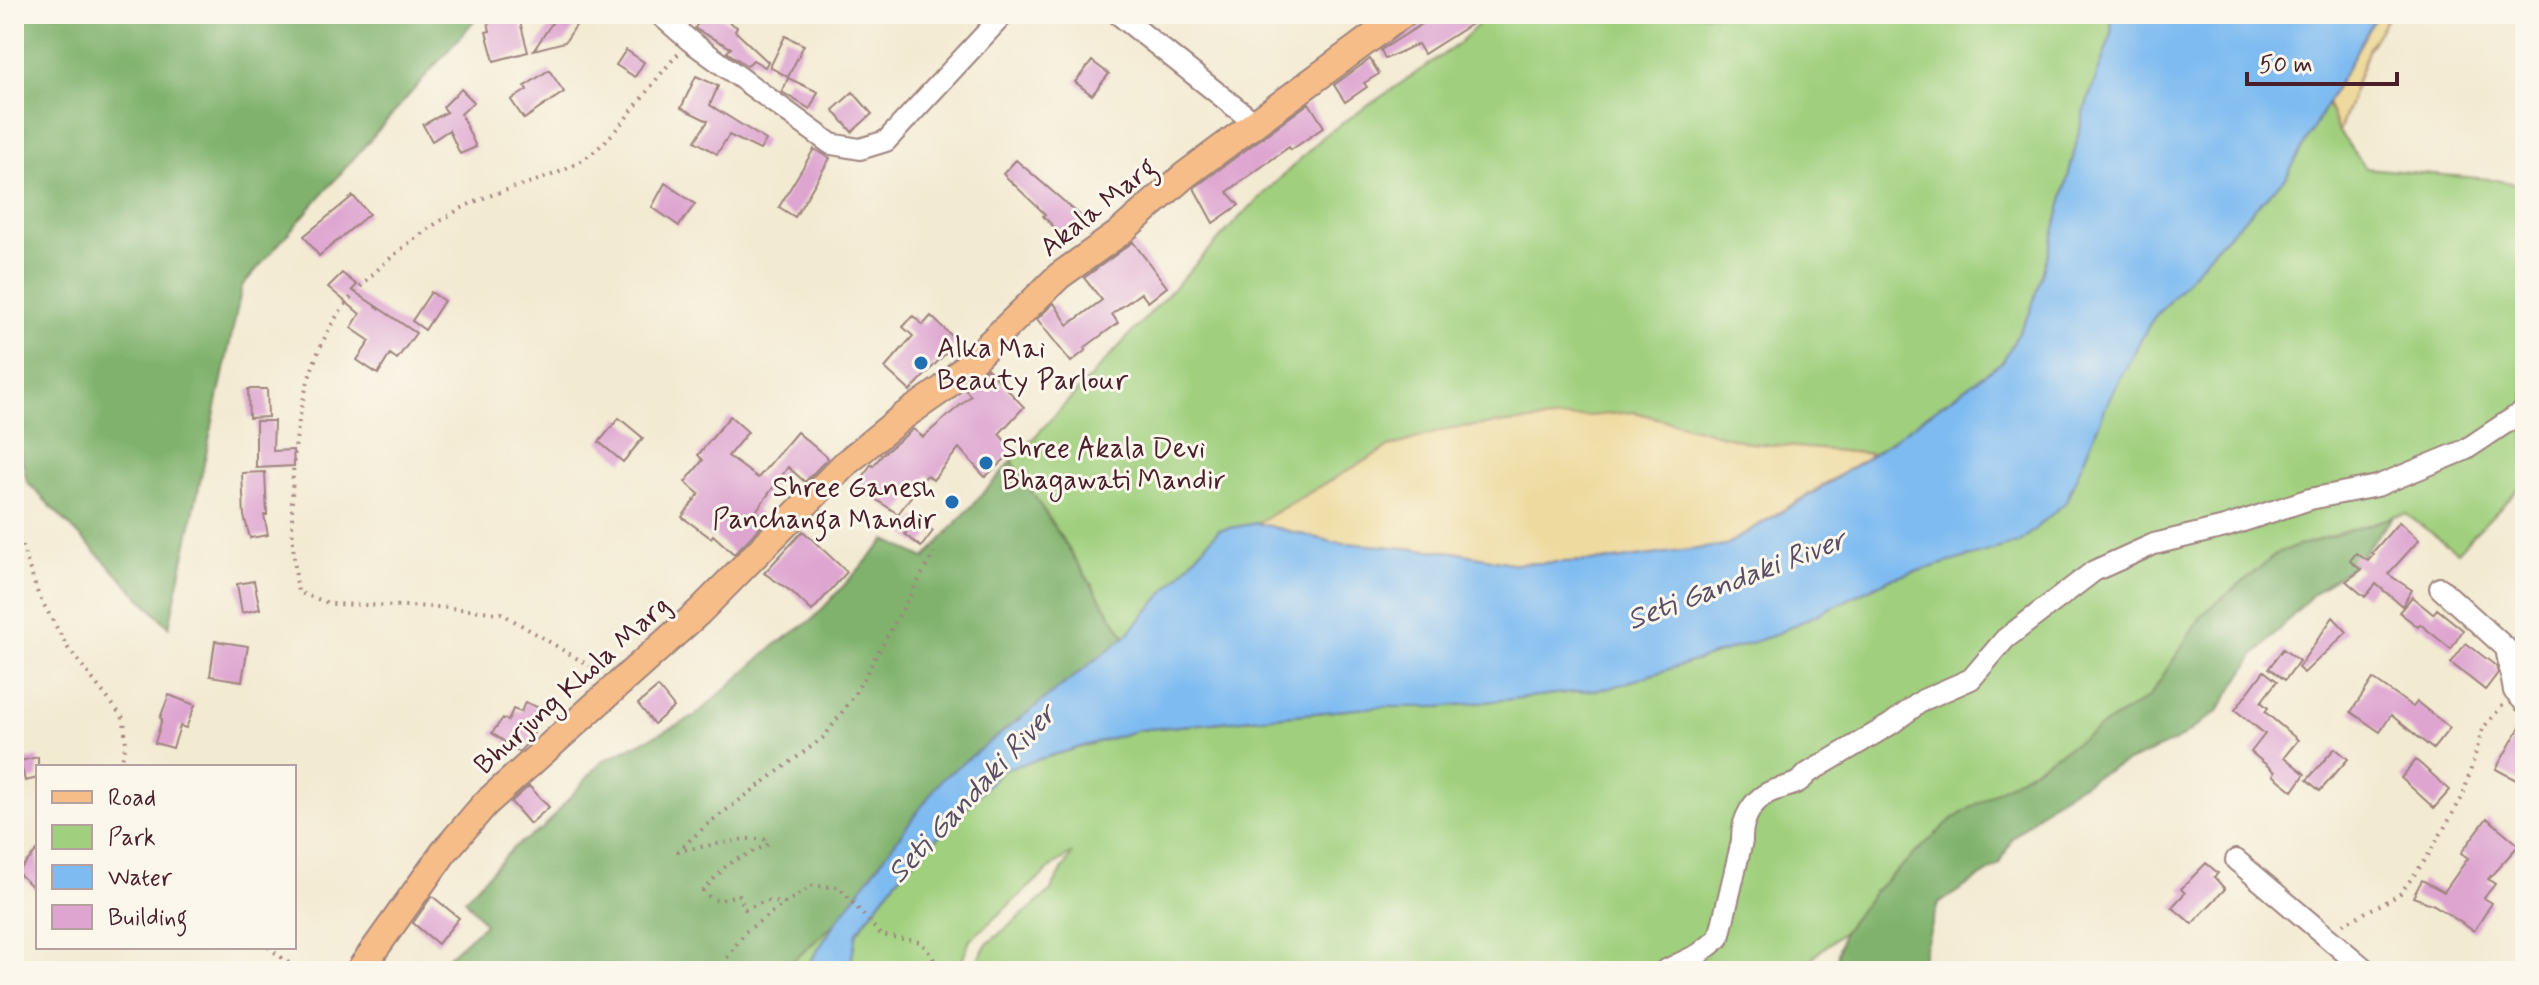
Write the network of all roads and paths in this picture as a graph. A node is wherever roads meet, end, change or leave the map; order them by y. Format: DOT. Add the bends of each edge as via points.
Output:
graph roads {
  1 [pos="659,14"];
  2 [pos="1004,14"];
  3 [pos="1118,14"];
  4 [pos="1403,14"];
  5 [pos="690,41"];
  6 [pos="1255,123"];
  7 [pos="2525,410"];
  8 [pos="846,463"];
  9 [pos="14,523"];
  10 [pos="934,553"];
  11 [pos="2440,588"];
  12 [pos="620,686"];
  13 [pos="2520,697"];
  14 [pos="121,765"];
  15 [pos="2236,860"];
  16 [pos="785,903"];
  17 [pos="2322,933"];
  18 [pos="271,949"];
  19 [pos="299,971"];
  20 [pos="359,971"];
  21 [pos="718,971"];
  22 [pos="937,971"];
  23 [pos="1664,971"];
  24 [pos="2367,971"];
  1 -- 5 [label="street"];
  2 -- 5 [label="street" via="886,141 860,149 831,144"];
  3 -- 6 [label="street"];
  4 -- 6 [label="main road, Akala Marg"];
  5 -- 12 [label="path" via="583,161 468,205 406,244 371,278 335,319 311,372 295,466 291,546 298,592 331,604 501,613"];
  6 -- 8 [label="main road, Akala Marg" via="1059,276 944,388"];
  7 -- 23 [label="street" via="2465,450 2391,481 2154,544 2094,571 2005,639 1971,679 1923,700 1798,784 1771,790 1756,802 1742,829 1719,938"];
  8 -- 12 [label="main road, Bhurjung Khola Marg"];
  9 -- 14 [label="path" via="38,594 68,648 124,719"];
  10 -- 16 [label="path" via="853,697 824,737 678,851 764,839 769,844 728,864 703,891 712,900 739,895 745,909 766,901"];
  11 -- 13 [label="street" via="2506,648"];
  12 -- 20 [label="main road, Bhurjung Khola Marg" via="485,804"];
  13 -- 17 [label="path" via="2483,728 2463,796 2399,895"];
  15 -- 17 [label="street"];
  16 -- 21 [label="path" via="745,932"];
  16 -- 22 [label="path" via="812,886 839,887 881,935 921,942"];
  17 -- 24 [label="street"];
  18 -- 19 [label="path"];
}
